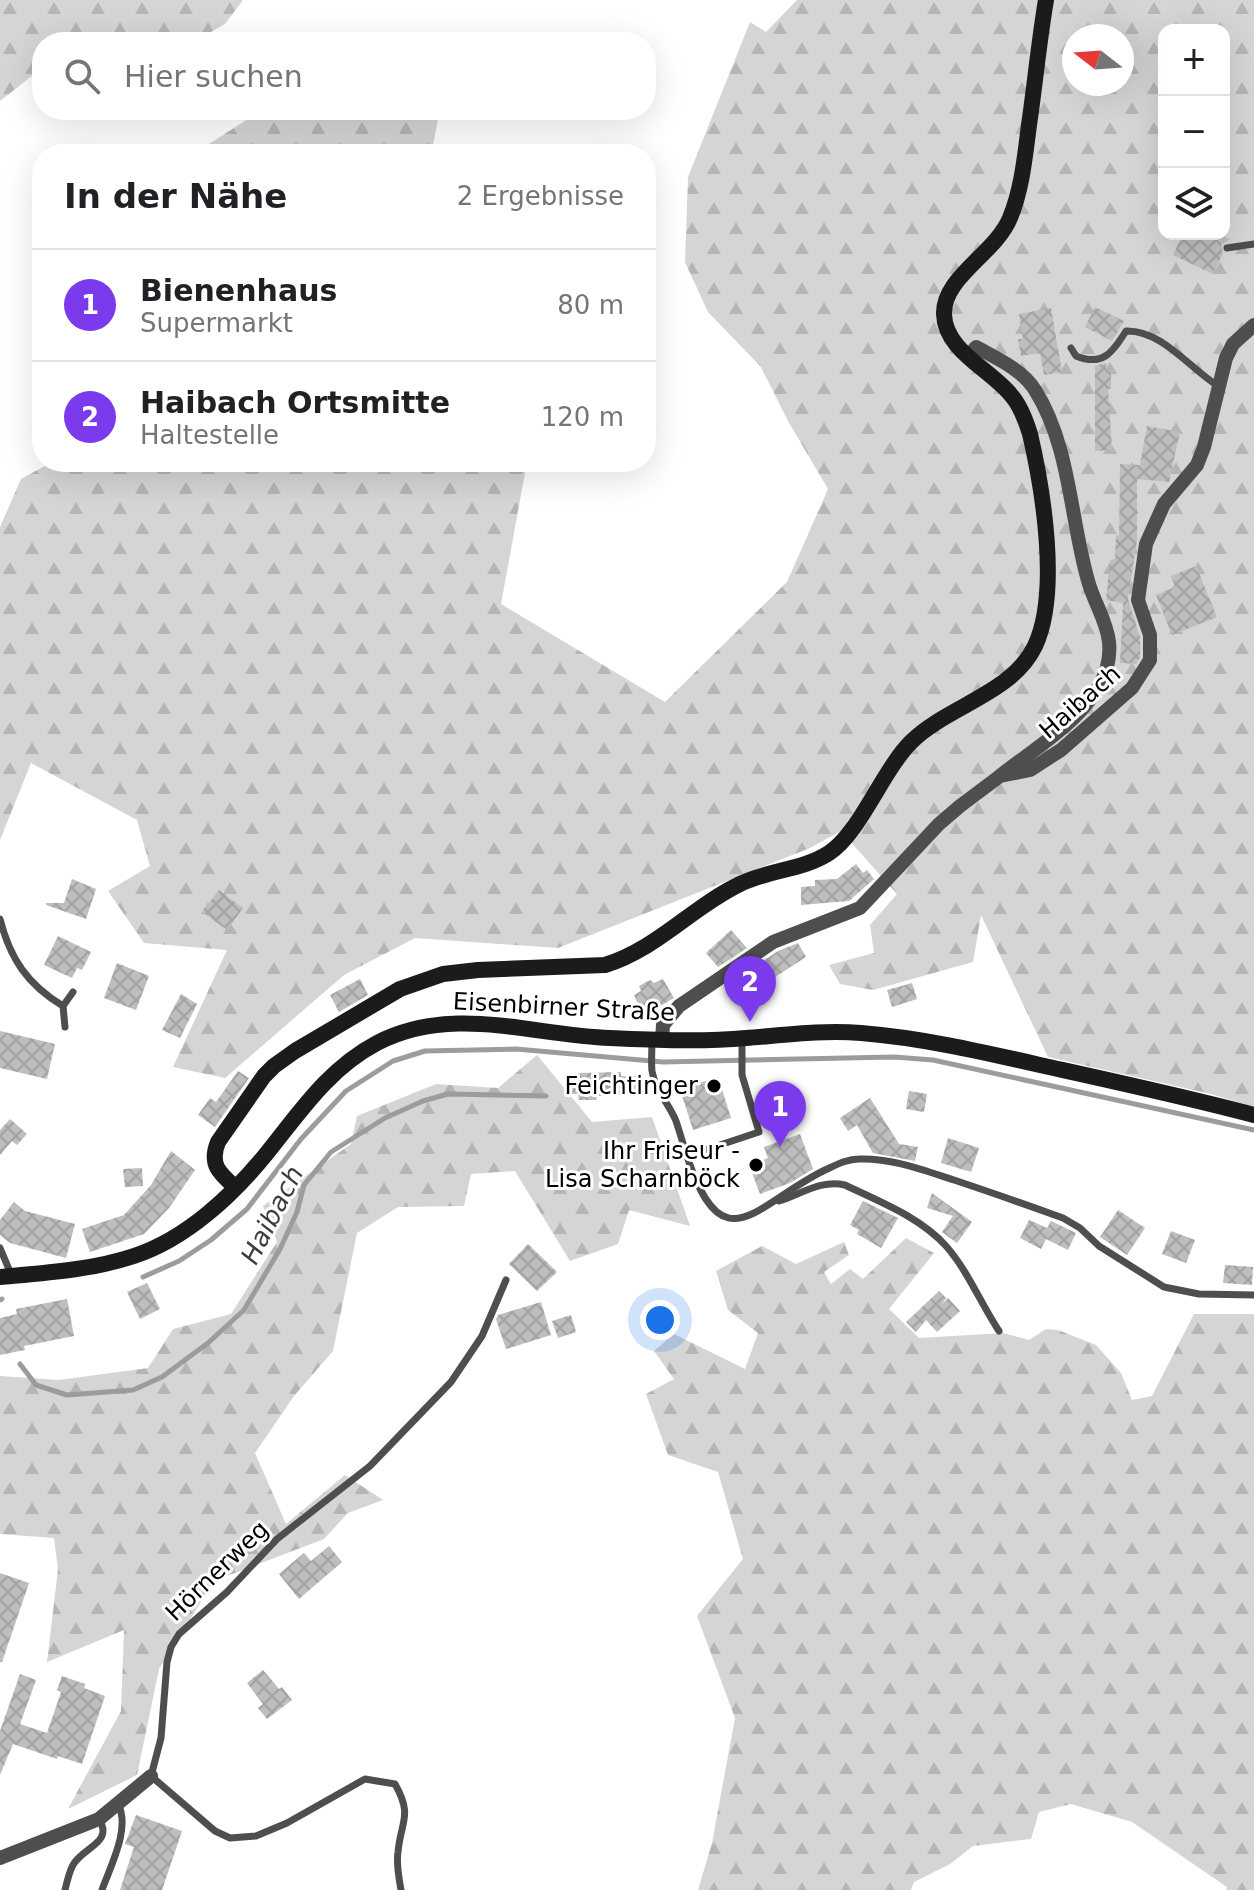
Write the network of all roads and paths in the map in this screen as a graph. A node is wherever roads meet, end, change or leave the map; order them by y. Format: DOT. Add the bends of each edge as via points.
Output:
graph roads {
  1 [pos="1046,0"];
  2 [pos="1254,244"];
  3 [pos="1227,248"];
  4 [pos="1254,325"];
  5 [pos="1071,348"];
  6 [pos="969,356"];
  7 [pos="1218,386"];
  8 [pos="1000,776"];
  9 [pos="0,919"];
  10 [pos="73,992"];
  11 [pos="63,1006"];
  12 [pos="65,1027"];
  13 [pos="742,1039"];
  14 [pos="655,1043"];
  15 [pos="1254,1115"];
  16 [pos="687,1156"];
  17 [pos="235,1187"];
  18 [pos="773,1203"];
  19 [pos="0,1248"];
  20 [pos="6,1276"];
  21 [pos="506,1280"];
  22 [pos="1254,1295"];
  23 [pos="999,1331"];
  24 [pos="151,1776"];
  25 [pos="118,1804"];
  26 [pos="99,1819"];
  27 [pos="0,1858"];
  28 [pos="65,1890"];
  29 [pos="102,1890"];
  30 [pos="401,1890"];
  1 -- 6 [label="main road" via="1025,158 1010,217 994,245 956,282 944,305 948,331"];
  2 -- 3 [label="lane"];
  4 -- 7 [label="street, Haibach" via="1233,344"];
  5 -- 7 [label="lane" via="1083,359 1105,358 1126,331 1138,331 1160,340"];
  6 -- 8 [label="street" via="976,347 1015,371 1034,388 1050,419 1090,586 1109,641 1107,668 1090,699"];
  6 -- 17 [label="main road" via="1012,396 1029,433 1049,577 1042,626 1022,664 914,739 830,853 738,885 623,960 443,974 379,999 295,1051 264,1076 213,1153 219,1173"];
  7 -- 8 [label="street, Haibach" via="1197,465 1164,504 1146,544 1138,600 1150,635 1150,660 1142,675 1061,750 1030,770"];
  8 -- 14 [label="street, Haibach" via="939,824 860,908 773,942 679,1006"];
  9 -- 11 [label="lane" via="23,975"];
  10 -- 11 [label="lane"];
  11 -- 12 [label="lane"];
  13 -- 14 [label="main road, Eisenbirner Straße"];
  13 -- 15 [label="main road, Eisenbirner Straße" via="819,1031 928,1042"];
  13 -- 16 [label="lane" via="742,1075 759,1132"];
  14 -- 16 [label="lane" via="655,1081"];
  14 -- 17 [label="main road, Eisenbirner Straße" via="475,1022 399,1033 329,1078"];
  16 -- 18 [label="lane" via="704,1196 720,1214 744,1219"];
  17 -- 20 [label="main road, Eisenbirner Straße" via="187,1228 135,1255 74,1269"];
  18 -- 22 [label="lane" via="843,1162 890,1161 1063,1218 1164,1287"];
  18 -- 23 [label="lane" via="834,1182 914,1220 952,1254"];
  19 -- 20 [label="lane"];
  21 -- 24 [label="lane, Hörnerweg" via="482,1336 451,1382 370,1466 277,1539 179,1634 167,1662 161,1738"];
  24 -- 25 [label="street"];
  24 -- 30 [label="lane" via="230,1838 256,1836 365,1779 395,1784 406,1819 398,1852"];
  25 -- 26 [label="street"];
  25 -- 29 [label="lane" via="122,1827"];
  26 -- 27 [label="street"];
  26 -- 28 [label="lane" via="104,1835 74,1864"];
}
